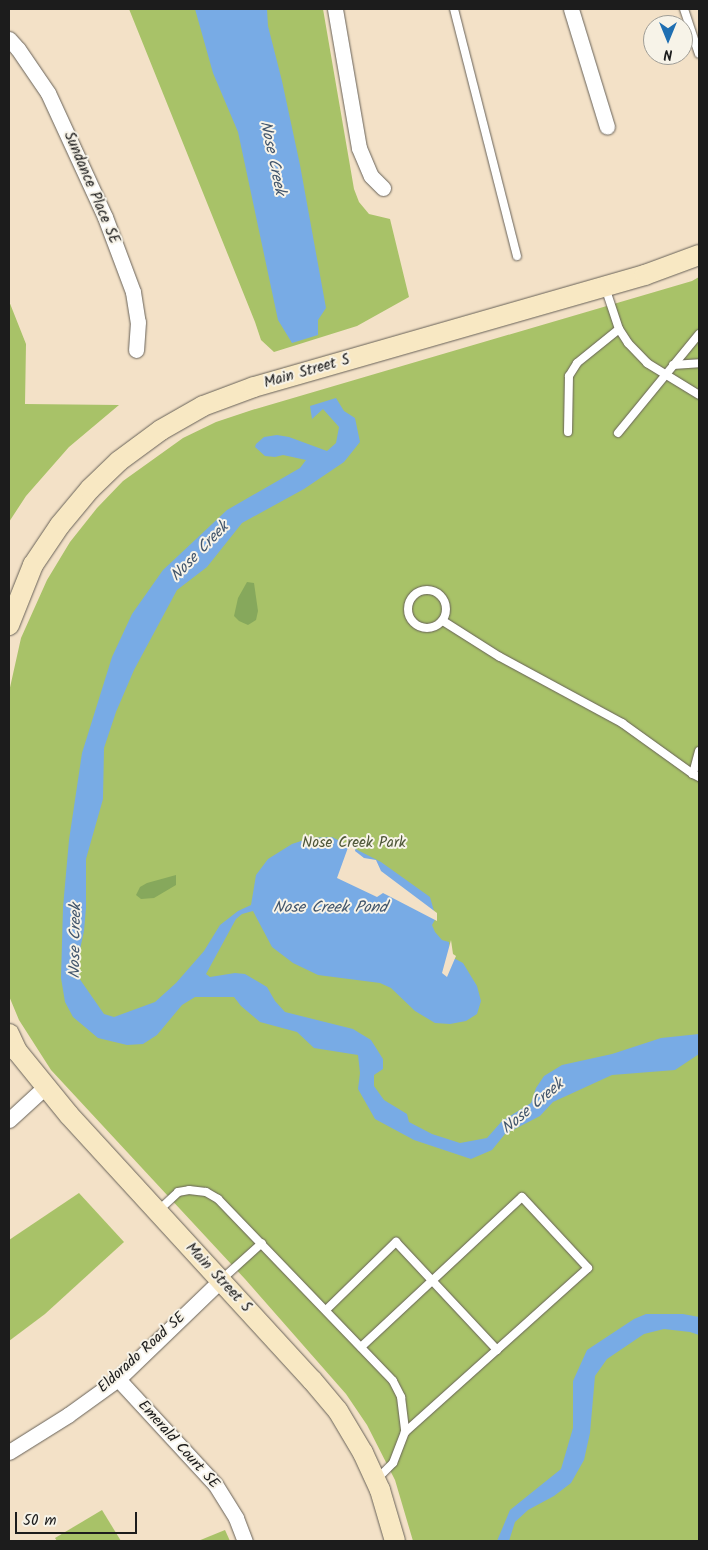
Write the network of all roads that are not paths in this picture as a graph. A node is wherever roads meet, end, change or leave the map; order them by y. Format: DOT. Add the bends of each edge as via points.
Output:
graph roads {
  1 [pos="335,9"];
  2 [pos="454,9"];
  3 [pos="571,9"];
  4 [pos="684,9"];
  5 [pos="9,39"];
  6 [pos="699,54"];
  7 [pos="607,127"];
  8 [pos="383,188"];
  9 [pos="699,255"];
  10 [pos="517,256"];
  11 [pos="604,287"];
  12 [pos="619,329"];
  13 [pos="699,334"];
  14 [pos="136,350"];
  15 [pos="699,363"];
  16 [pos="673,365"];
  17 [pos="664,375"];
  18 [pos="699,395"];
  19 [pos="568,432"];
  20 [pos="618,433"];
  21 [pos="443,621"];
  22 [pos="9,624"];
  23 [pos="699,751"];
  24 [pos="696,775"];
  25 [pos="9,1034"];
  26 [pos="45,1087"];
  27 [pos="9,1120"];
  28 [pos="157,1212"];
  29 [pos="262,1243"];
  30 [pos="221,1280"];
  31 [pos="432,1281"];
  32 [pos="326,1310"];
  33 [pos="361,1347"];
  34 [pos="496,1350"];
  35 [pos="118,1379"];
  36 [pos="405,1432"];
  37 [pos="9,1452"];
  38 [pos="376,1480"];
  39 [pos="245,1541"];
  40 [pos="395,1541"];
  1 -- 8 [label="street" via="359,148 371,176"];
  2 -- 10 [label="lane"];
  3 -- 7 [label="street"];
  4 -- 6 [label="lane"];
  5 -- 14 [label="street, Sundance Place SE" via="48,93 104,217 133,292 138,322"];
  9 -- 11 [label="main road, Main Street S"];
  11 -- 12 [label="lane"];
  11 -- 22 [label="main road, Main Street S" via="254,387 203,406 161,430 120,461 78,503 34,566"];
  12 -- 17 [label="lane" via="628,344"];
  12 -- 19 [label="lane" via="577,363 569,376"];
  13 -- 16 [label="lane"];
  15 -- 16 [label="lane"];
  16 -- 17 [label="lane"];
  17 -- 18 [label="lane"];
  17 -- 20 [label="lane"];
  21 -- 21 [label="lane" via="446,608 441,596 423,590 411,598 408,611 416,625 429,628"];
  21 -- 24 [label="lane" via="500,657 622,723"];
  23 -- 24 [label="lane"];
  25 -- 26 [label="main road, Main Street S"];
  26 -- 27 [label="street"];
  26 -- 28 [label="main road, Main Street S"];
  28 -- 29 [label="lane" via="178,1192 206,1192 218,1199"];
  28 -- 30 [label="main road, Main Street S"];
  29 -- 30 [label="lane"];
  29 -- 32 [label="lane"];
  30 -- 35 [label="street, Eldorado Road SE"];
  30 -- 38 [label="main road, Main Street S" via="338,1411"];
  31 -- 32 [label="lane" via="396,1242"];
  31 -- 33 [label="lane"];
  31 -- 34 [label="lane"];
  31 -- 34 [label="lane" via="522,1197 588,1268"];
  32 -- 33 [label="lane"];
  33 -- 36 [label="lane" via="393,1381 401,1397"];
  34 -- 36 [label="lane"];
  35 -- 37 [label="street, Eldorado Road SE"];
  35 -- 39 [label="street, Emerald Court SE" via="215,1484 236,1518"];
  36 -- 38 [label="lane" via="394,1463"];
  38 -- 40 [label="main road, Main Street S"];
}
